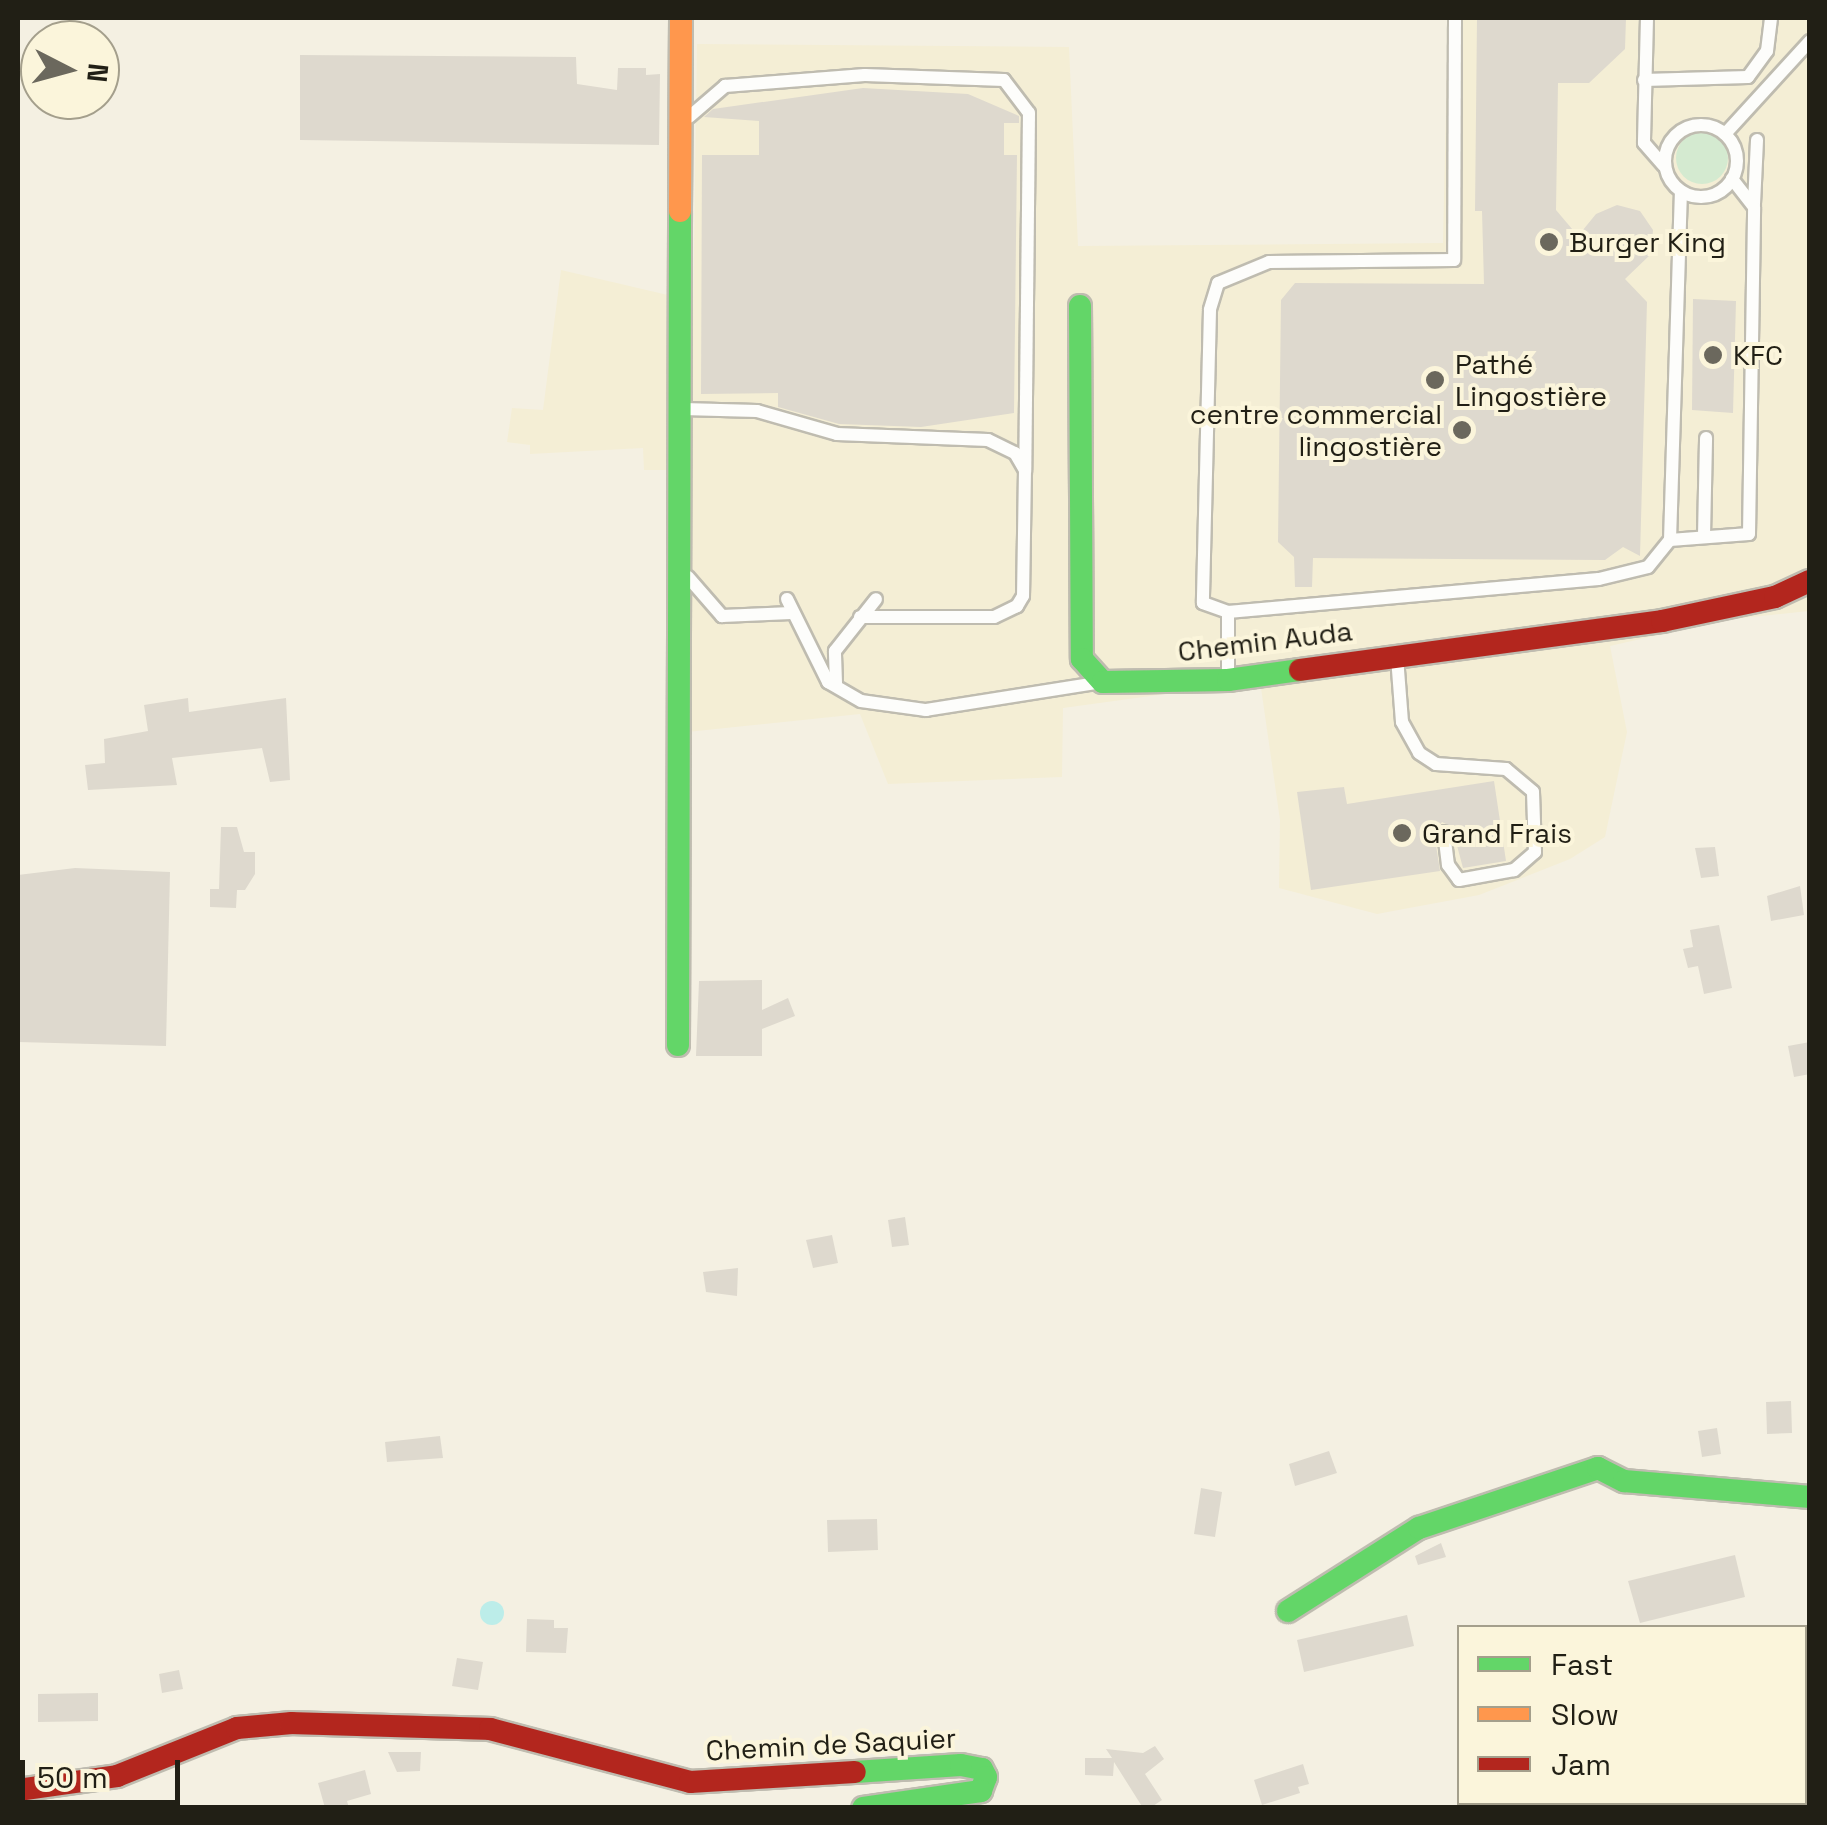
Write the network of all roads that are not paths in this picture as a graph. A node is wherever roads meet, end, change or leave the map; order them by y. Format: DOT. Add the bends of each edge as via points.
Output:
graph roads {
  1 [pos="681,18"];
  2 [pos="1454,18"];
  3 [pos="1647,18"];
  4 [pos="1772,18"];
  5 [pos="1810,41"];
  6 [pos="1644,80"];
  7 [pos="681,126"];
  8 [pos="1726,134"];
  9 [pos="1758,140"];
  10 [pos="1664,166"];
  11 [pos="1732,180"];
  12 [pos="1681,192"];
  13 [pos="1754,207"];
  14 [pos="1080,306"];
  15 [pos="681,409"];
  16 [pos="1706,438"];
  17 [pos="1025,470"];
  18 [pos="1704,536"];
  19 [pos="1670,540"];
  20 [pos="681,568"];
  21 [pos="1810,581"];
  22 [pos="876,599"];
  23 [pos="1228,612"];
  24 [pos="860,617"];
  25 [pos="1397,655"];
  26 [pos="1228,680"];
  27 [pos="1103,682"];
  28 [pos="839,690"];
  29 [pos="1444,832"];
  30 [pos="678,1046"];
  31 [pos="1810,1497"];
  32 [pos="1288,1611"];
  33 [pos="18,1790"];
  34 [pos="864,1808"];
  1 -- 7 [label="street"];
  2 -- 23 [label="lane" via="1454,260 1269,262 1218,283 1210,328 1202,603"];
  3 -- 6 [label="lane"];
  4 -- 6 [label="lane" via="1768,51 1748,77"];
  5 -- 8 [label="lane"];
  6 -- 10 [label="lane" via="1644,143"];
  7 -- 15 [label="street"];
  7 -- 17 [label="lane" via="724,86 865,75 1004,80 1030,113"];
  8 -- 10 [label="lane" via="1705,124 1683,129 1668,145"];
  8 -- 11 [label="lane" via="1737,155"];
  9 -- 13 [label="lane"];
  10 -- 12 [label="lane"];
  11 -- 12 [label="lane" via="1703,198"];
  11 -- 13 [label="lane"];
  12 -- 19 [label="lane"];
  13 -- 18 [label="lane" via="1749,534"];
  14 -- 27 [label="street" via="1078,637 1082,659"];
  15 -- 17 [label="lane" via="757,411 837,434 988,440 1010,448"];
  15 -- 20 [label="street"];
  16 -- 18 [label="lane"];
  17 -- 24 [label="lane" via="1024,596 1017,606 994,617"];
  18 -- 19 [label="lane"];
  19 -- 23 [label="lane" via="1648,567 1599,580"];
  20 -- 28 [label="lane" via="722,616 789,606"];
  20 -- 30 [label="street"];
  21 -- 25 [label="street, Chemin Auda" via="1775,597 1662,621"];
  22 -- 24 [label="lane"];
  23 -- 26 [label="lane"];
  24 -- 28 [label="lane" via="832,657"];
  25 -- 26 [label="street, Chemin Auda"];
  25 -- 29 [label="lane" via="1402,722 1419,753 1436,764 1506,769 1533,792 1534,852 1514,870 1459,880 1448,865"];
  26 -- 27 [label="street, Chemin Auda"];
  27 -- 28 [label="lane" via="926,710 861,701"];
  31 -- 32 [label="street" via="1624,1481 1598,1468 1450,1523 1419,1528"];
  33 -- 34 [label="street, Chemin de Saquier" via="117,1776 237,1728 292,1723 490,1729 690,1782 961,1765 986,1776 980,1791 969,1794"];
}
